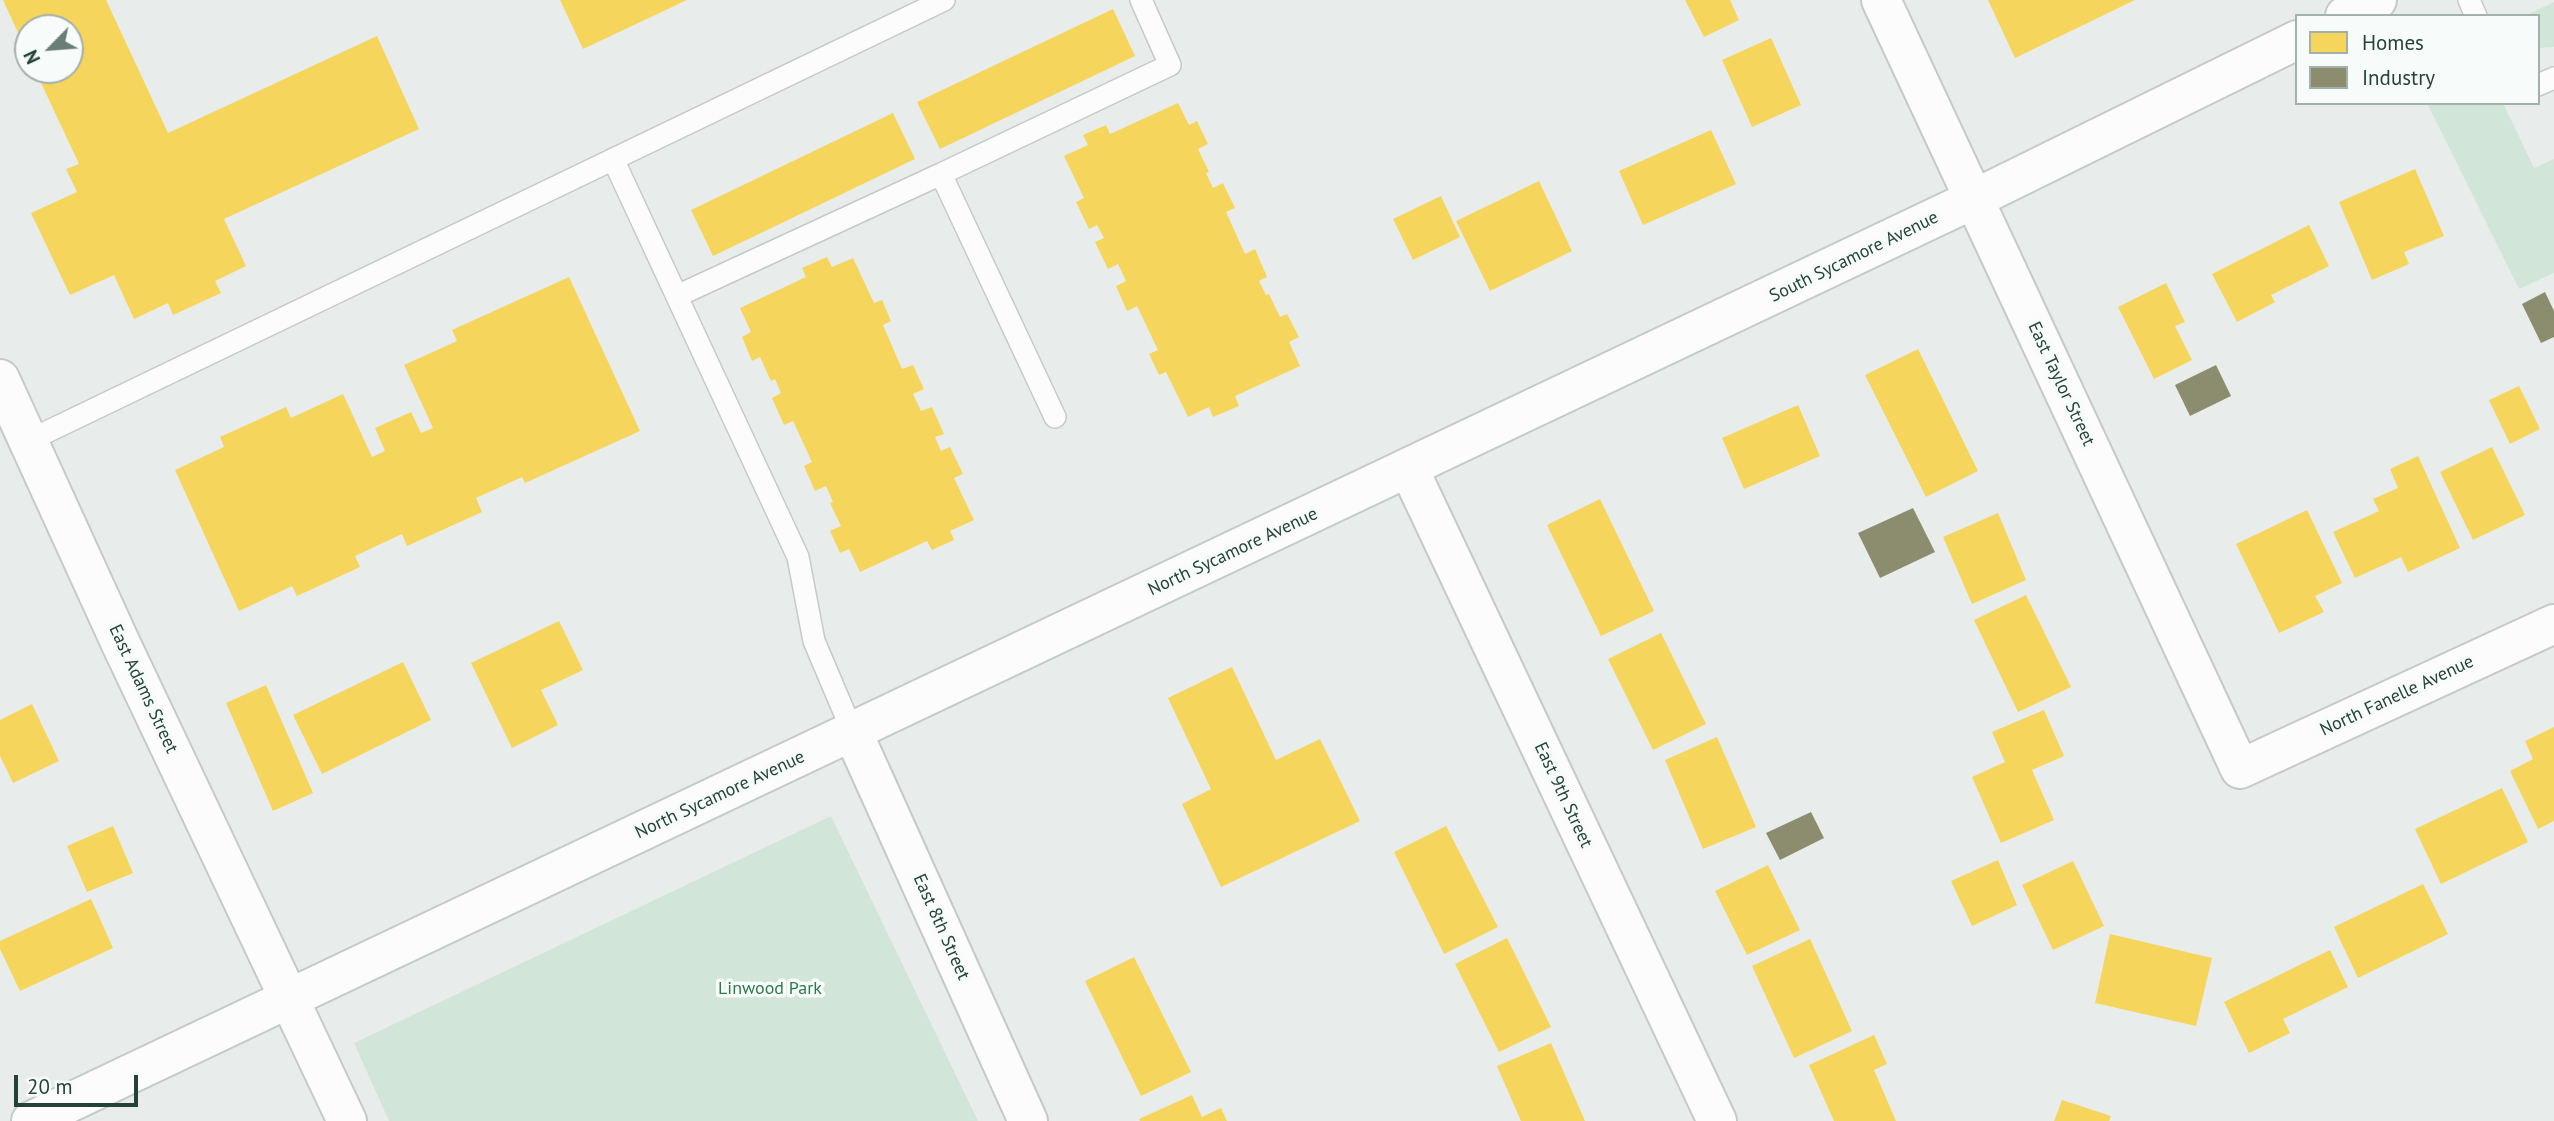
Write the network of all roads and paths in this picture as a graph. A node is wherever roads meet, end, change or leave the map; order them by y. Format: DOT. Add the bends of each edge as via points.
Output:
graph roads {
  1 [pos="944,0"];
  2 [pos="1141,0"];
  3 [pos="1881,0"];
  4 [pos="2377,0"];
  5 [pos="2349,14"];
  6 [pos="2295,41"];
  7 [pos="614,159"];
  8 [pos="941,174"];
  9 [pos="1975,199"];
  10 [pos="677,296"];
  11 [pos="4,398"];
  12 [pos="1055,416"];
  13 [pos="28,441"];
  14 [pos="1409,469"];
  15 [pos="2554,624"];
  16 [pos="853,733"];
  17 [pos="2240,769"];
  18 [pos="289,997"];
  19 [pos="31,1121"];
  20 [pos="347,1121"];
  21 [pos="1028,1121"];
  22 [pos="1717,1121"];
  1 -- 7 [label="lane"];
  2 -- 8 [label="lane" via="1170,65"];
  3 -- 9 [label="street, East Taylor Street"];
  4 -- 5 [label="street"];
  6 -- 9 [label="street, South Sycamore Avenue"];
  7 -- 10 [label="lane"];
  7 -- 13 [label="lane"];
  8 -- 10 [label="lane"];
  8 -- 12 [label="lane"];
  9 -- 14 [label="street, South Sycamore Avenue"];
  9 -- 17 [label="street, East Taylor Street"];
  10 -- 16 [label="lane" via="797,557 814,641"];
  11 -- 13 [label="street, East Adams Street"];
  13 -- 18 [label="street, East Adams Street"];
  14 -- 16 [label="street, North Sycamore Avenue"];
  14 -- 22 [label="street, East 9th Street"];
  15 -- 17 [label="street, North Fanelle Avenue"];
  16 -- 18 [label="street, North Sycamore Avenue"];
  16 -- 21 [label="street, East 8th Street"];
  18 -- 19 [label="street, North Sycamore Avenue"];
  18 -- 20 [label="street, East Adams Street"];
}
